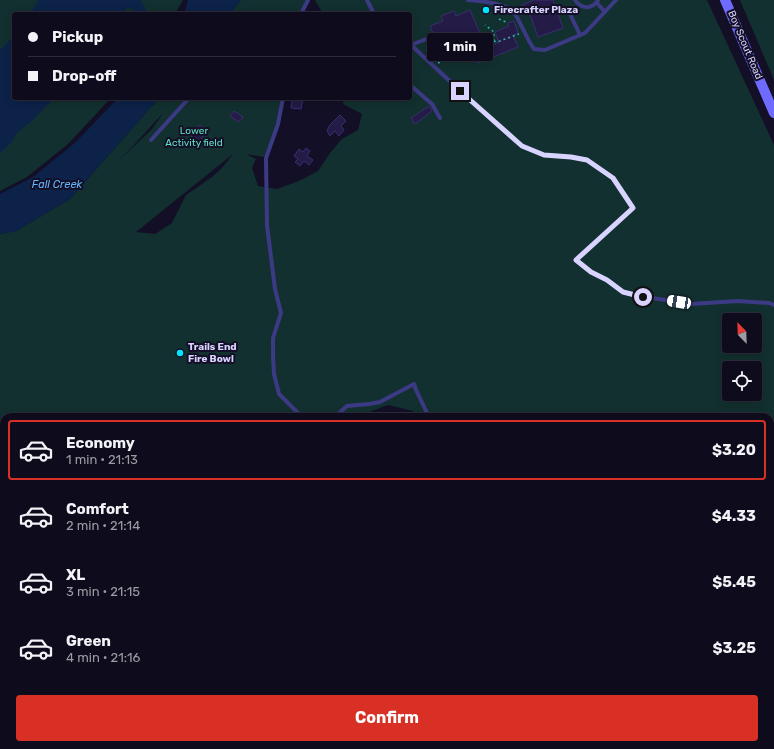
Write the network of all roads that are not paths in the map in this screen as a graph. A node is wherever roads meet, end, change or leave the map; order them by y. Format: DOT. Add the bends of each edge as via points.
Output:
graph roads {
  1 [pos="308,0"];
  2 [pos="367,0"];
  3 [pos="468,0"];
  4 [pos="575,0"];
  5 [pos="616,0"];
  6 [pos="725,0"];
  7 [pos="597,1"];
  8 [pos="302,12"];
  9 [pos="373,12"];
  10 [pos="604,12"];
  11 [pos="570,14"];
  12 [pos="580,35"];
  13 [pos="434,36"];
  14 [pos="412,45"];
  15 [pos="412,46"];
  16 [pos="412,87"];
  17 [pos="187,100"];
  18 [pos="283,100"];
  19 [pos="774,113"];
  20 [pos="440,118"];
  21 [pos="151,140"];
  22 [pos="774,305"];
  23 [pos="298,413"];
  24 [pos="339,413"];
  25 [pos="426,413"];
  1 -- 8 [label="lane"];
  2 -- 9 [label="lane"];
  3 -- 12 [label="lane" via="486,2 514,12 534,49 544,50"];
  4 -- 7 [label="lane" via="586,7"];
  5 -- 10 [label="lane"];
  6 -- 19 [label="street, Boy Scout Road"];
  7 -- 10 [label="lane"];
  10 -- 12 [label="lane" via="585,33"];
  11 -- 12 [label="lane"];
  13 -- 14 [label="lane"];
  15 -- 22 [label="lane" via="522,146 544,155 587,160 613,178 633,208 576,260 591,272 623,292 643,297 691,304 738,301"];
  16 -- 20 [label="lane" via="432,104"];
  17 -- 21 [label="lane"];
  18 -- 23 [label="lane" via="278,124 266,158 267,225 275,289 281,313 273,338 272,356 279,394"];
  24 -- 25 [label="lane" via="347,406 380,402 414,384"];
}
